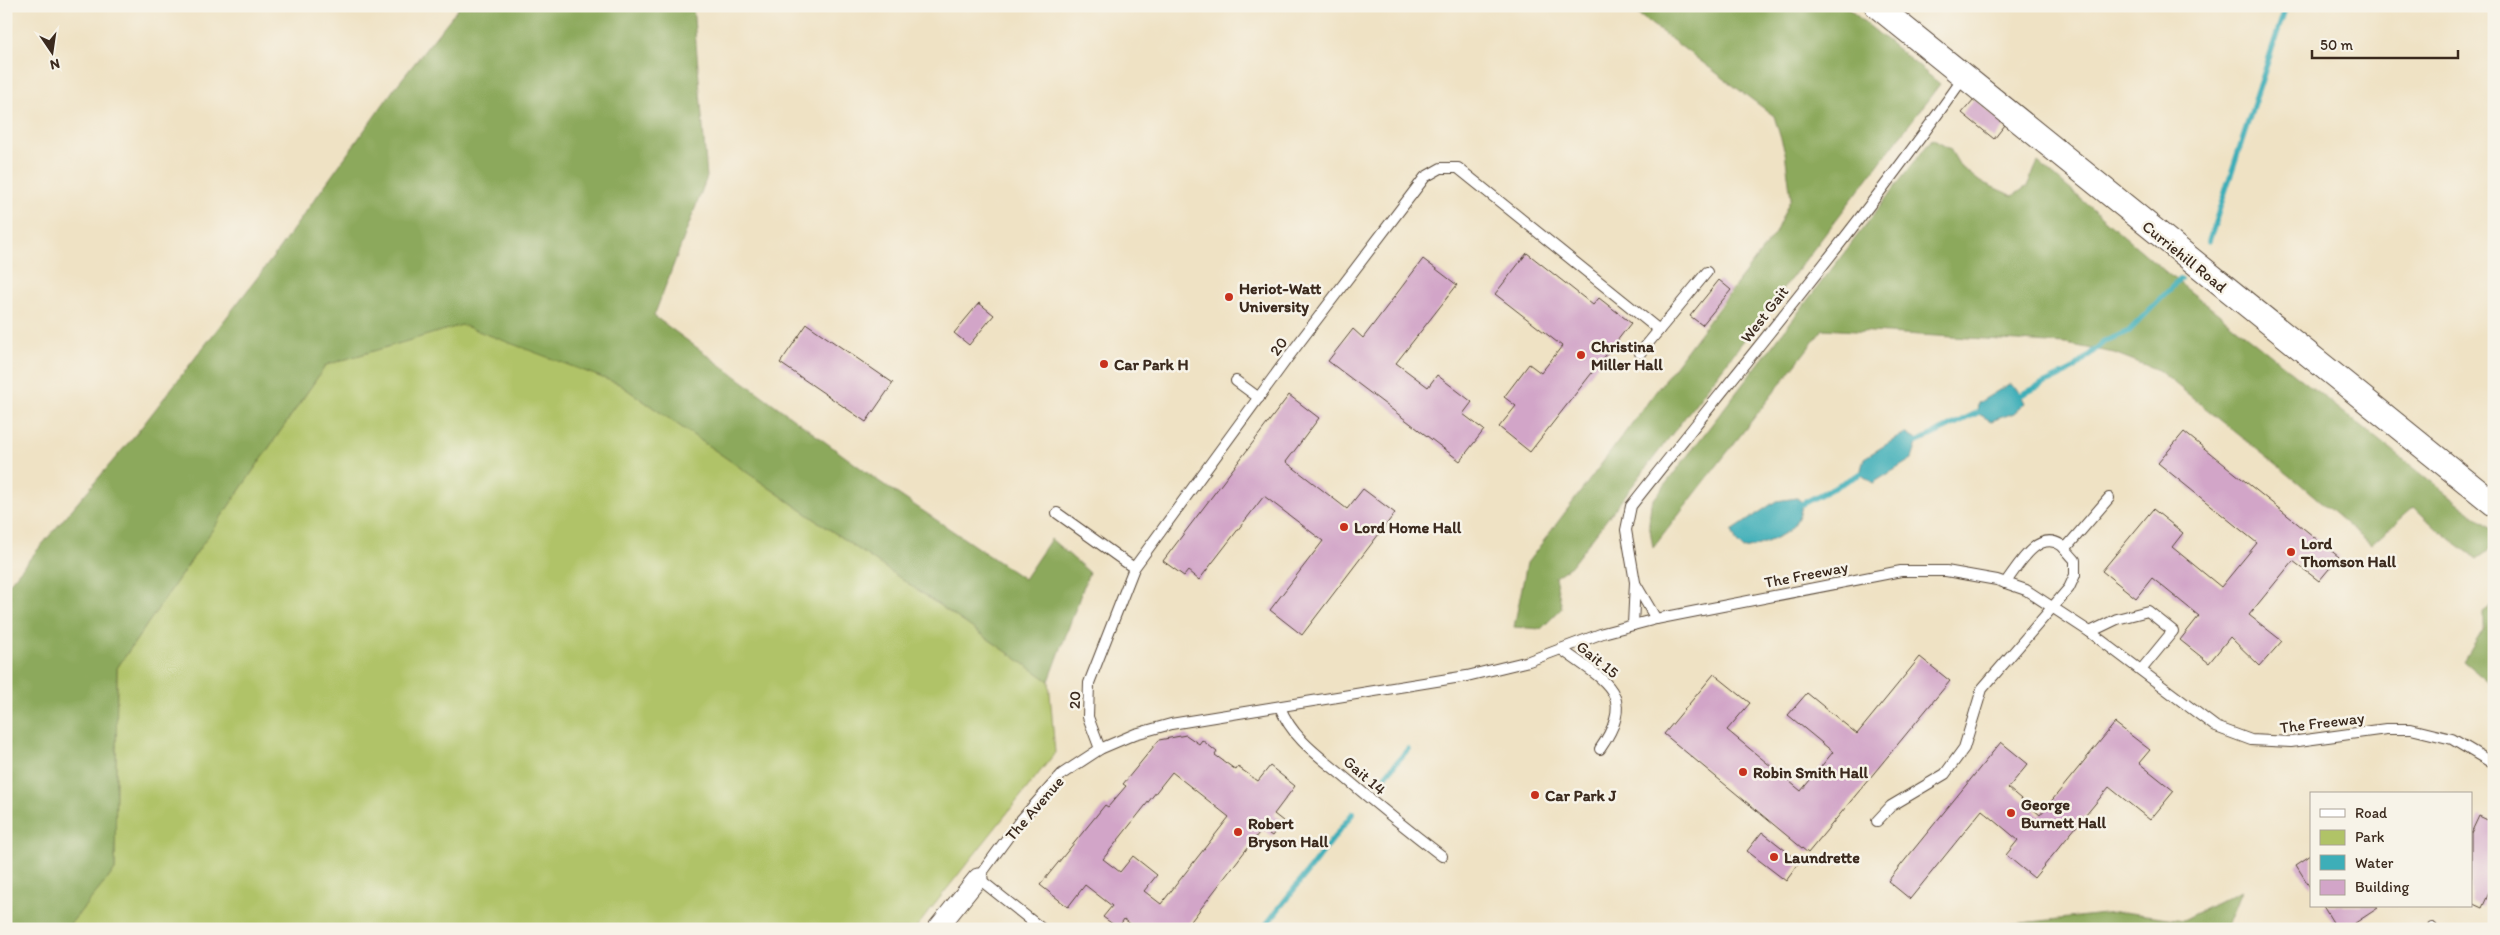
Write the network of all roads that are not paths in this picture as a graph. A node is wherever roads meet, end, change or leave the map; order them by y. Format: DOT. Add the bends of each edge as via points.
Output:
graph roads {
  1 [pos="1877,6"];
  2 [pos="1964,77"];
  3 [pos="1707,272"];
  4 [pos="1658,330"];
  5 [pos="1640,353"];
  6 [pos="1236,381"];
  7 [pos="1259,398"];
  8 [pos="2109,498"];
  9 [pos="2494,504"];
  10 [pos="1058,512"];
  11 [pos="2065,549"];
  12 [pos="1134,568"];
  13 [pos="1635,582"];
  14 [pos="2005,583"];
  15 [pos="2054,606"];
  16 [pos="1656,619"];
  17 [pos="1632,625"];
  18 [pos="2090,632"];
  19 [pos="1561,649"];
  20 [pos="2141,670"];
  21 [pos="1280,707"];
  22 [pos="1100,749"];
  23 [pos="1600,749"];
  24 [pos="2494,764"];
  25 [pos="1877,821"];
  26 [pos="1442,856"];
  27 [pos="978,878"];
  28 [pos="937,929"];
  29 [pos="1042,929"];
  1 -- 2 [label="street, Curriehill Road"];
  2 -- 9 [label="street, Curriehill Road"];
  2 -- 13 [label="lane, West Gait" via="1820,268 1631,506 1626,530"];
  3 -- 4 [label="lane"];
  4 -- 5 [label="lane"];
  4 -- 7 [label="lane, 20" via="1458,168 1441,168 1425,177"];
  6 -- 7 [label="lane"];
  7 -- 12 [label="lane, 20"];
  8 -- 11 [label="lane"];
  10 -- 12 [label="lane"];
  11 -- 14 [label="lane" via="2048,542 2038,544"];
  11 -- 15 [label="lane" via="2074,560 2075,575"];
  12 -- 22 [label="lane, 20" via="1089,683 1088,717"];
  13 -- 16 [label="lane, West Gait"];
  13 -- 17 [label="lane, West Gait"];
  14 -- 15 [label="lane, The Freeway" via="2026,590"];
  14 -- 16 [label="lane, The Freeway" via="1946,571 1901,571"];
  15 -- 18 [label="lane, The Freeway"];
  15 -- 25 [label="lane" via="1982,689 1964,748 1945,774 1891,806"];
  16 -- 17 [label="lane, The Freeway"];
  17 -- 19 [label="lane, The Freeway"];
  18 -- 20 [label="lane, The Freeway"];
  18 -- 20 [label="lane" via="2117,618 2148,611 2173,632"];
  19 -- 21 [label="lane" via="1529,661 1467,676"];
  19 -- 23 [label="lane, Gait 15" via="1612,689 1618,701 1613,730"];
  20 -- 24 [label="lane, The Freeway" via="2216,727 2251,740 2291,742 2386,729 2411,729 2452,739"];
  21 -- 22 [label="lane, The Avenue" via="1171,724"];
  21 -- 26 [label="lane, Gait 14" via="1298,738"];
  22 -- 27 [label="lane, The Avenue" via="1062,774 1040,797"];
  27 -- 28 [label="street, The Avenue"];
  27 -- 29 [label="lane"];
}
